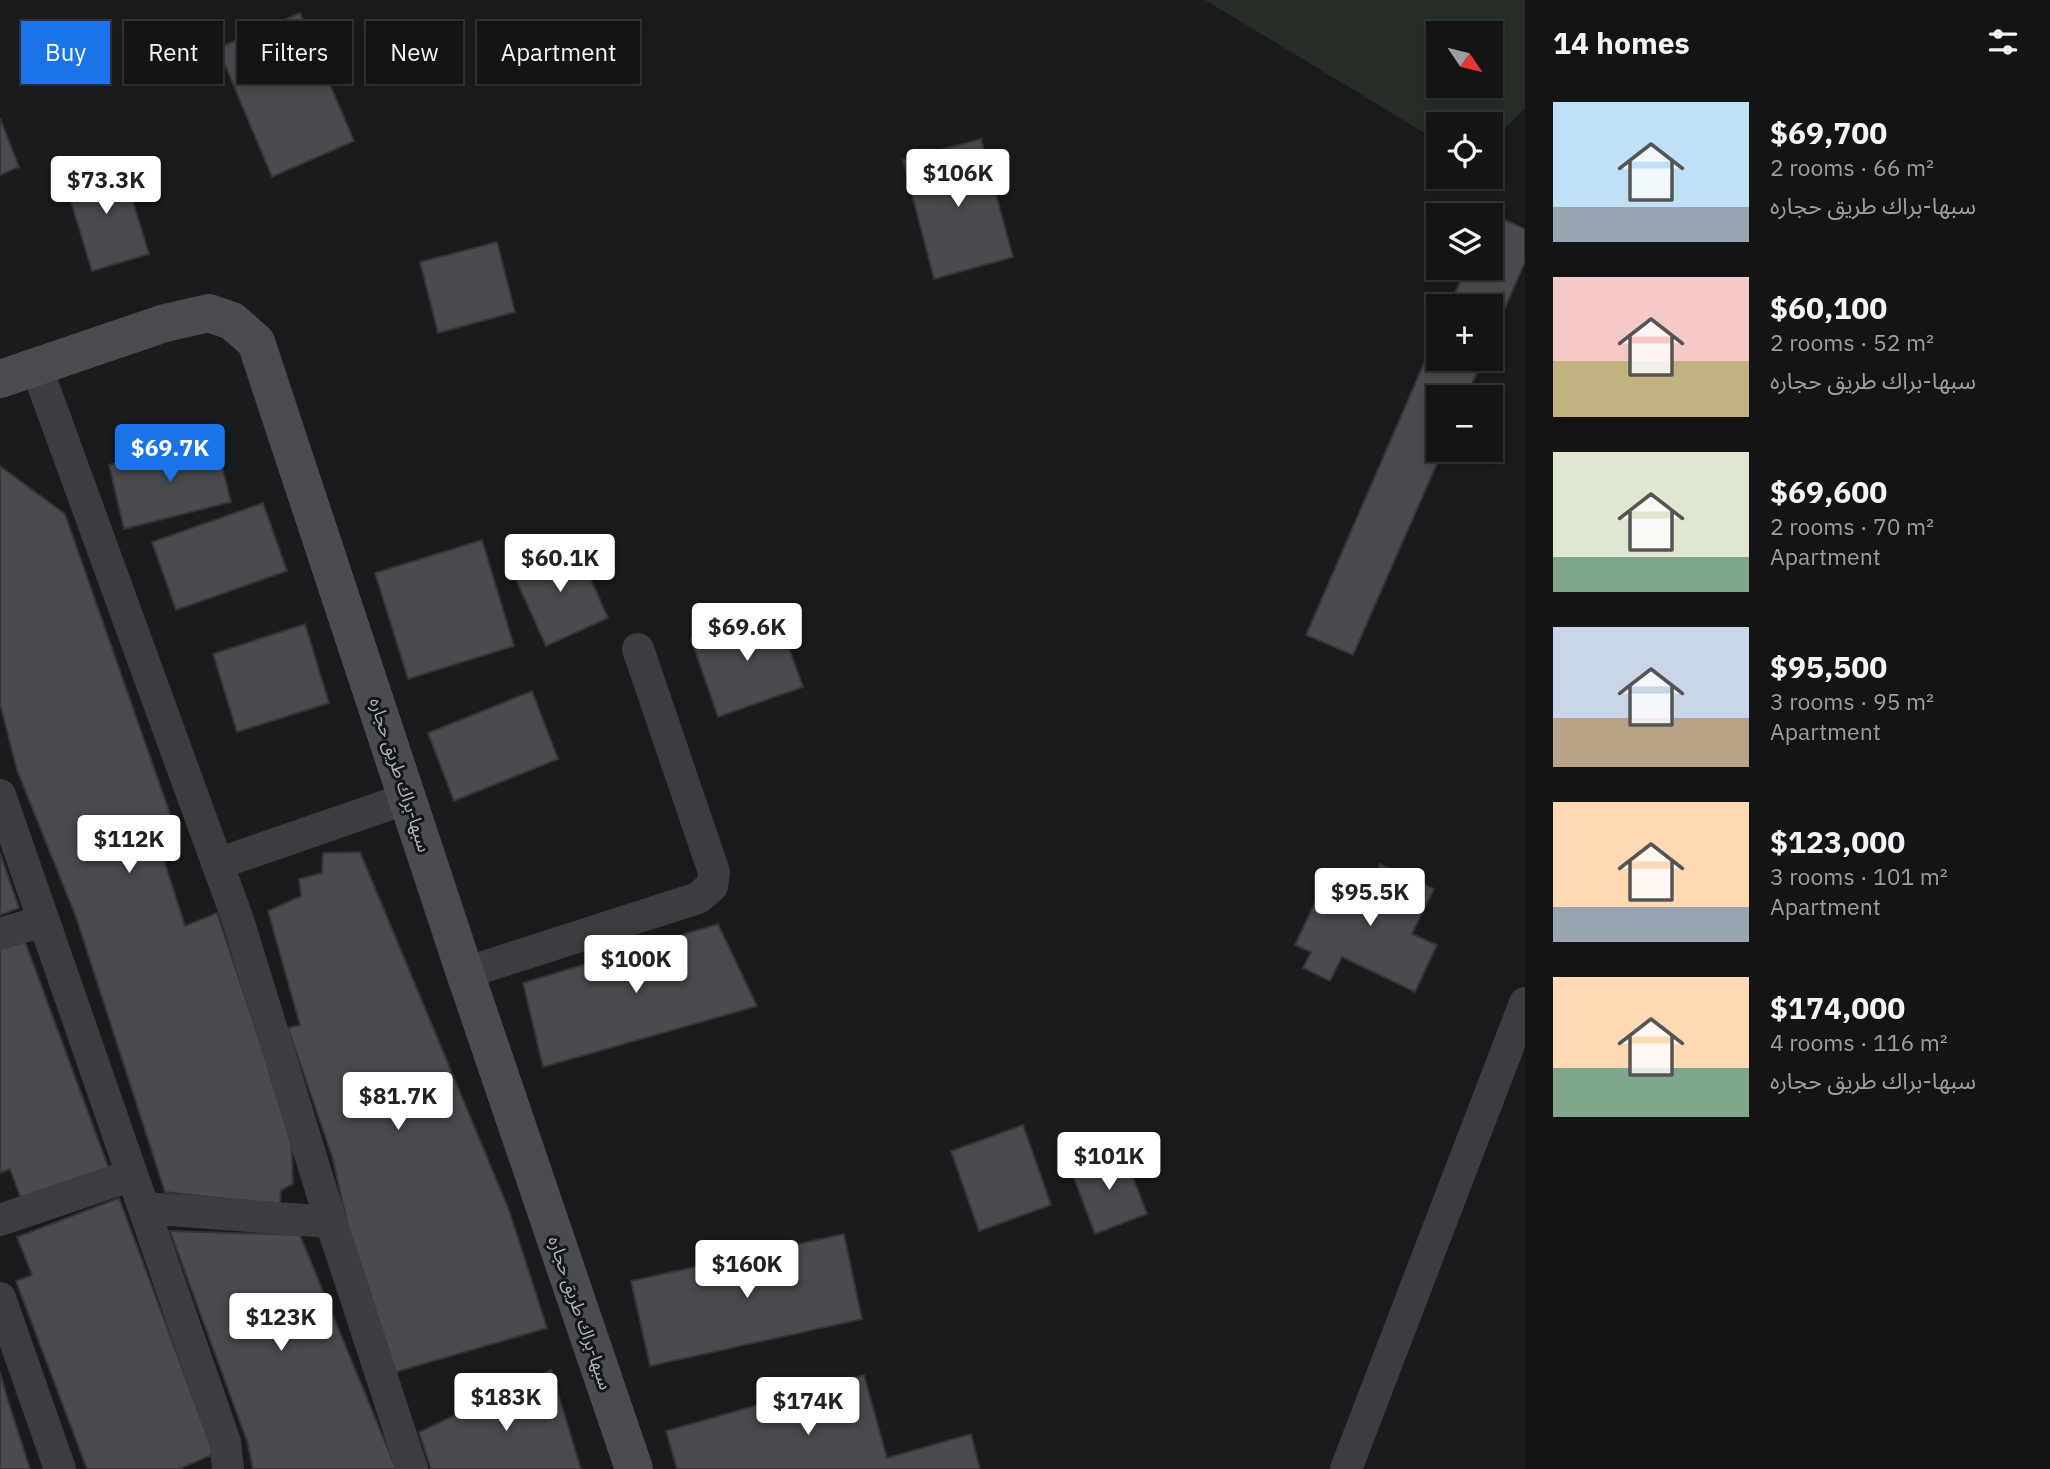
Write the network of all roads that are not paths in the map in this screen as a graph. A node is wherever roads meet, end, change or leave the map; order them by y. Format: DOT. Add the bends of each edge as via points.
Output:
graph roads {
  1 [pos="36,366"];
  2 [pos="0,379"];
  3 [pos="638,649"];
  4 [pos="0,796"];
  5 [pos="408,798"];
  6 [pos="217,864"];
  7 [pos="43,921"];
  8 [pos="0,934"];
  9 [pos="465,973"];
  10 [pos="1525,1003"];
  11 [pos="132,1175"];
  12 [pos="144,1208"];
  13 [pos="0,1220"];
  14 [pos="331,1222"];
  15 [pos="0,1298"];
  16 [pos="60,1469"];
  17 [pos="228,1469"];
  18 [pos="412,1469"];
  19 [pos="634,1469"];
  20 [pos="1346,1469"];
  1 -- 2 [label="main road, سبها-براك طريق حجاره"];
  1 -- 5 [label="main road, سبها-براك طريق حجاره" via="209,313 232,321 256,342"];
  1 -- 6 [label="street"];
  3 -- 9 [label="street" via="714,872 712,886 698,898"];
  4 -- 7 [label="street"];
  5 -- 6 [label="street"];
  5 -- 9 [label="main road, سبها-براك طريق حجاره"];
  6 -- 14 [label="street"];
  7 -- 8 [label="street"];
  7 -- 11 [label="street"];
  9 -- 19 [label="main road, سبها-براك طريق حجاره"];
  10 -- 20 [label="street"];
  11 -- 12 [label="street"];
  11 -- 13 [label="street"];
  12 -- 14 [label="street"];
  12 -- 17 [label="street" via="225,1442"];
  14 -- 18 [label="street"];
  15 -- 16 [label="street"];
}
